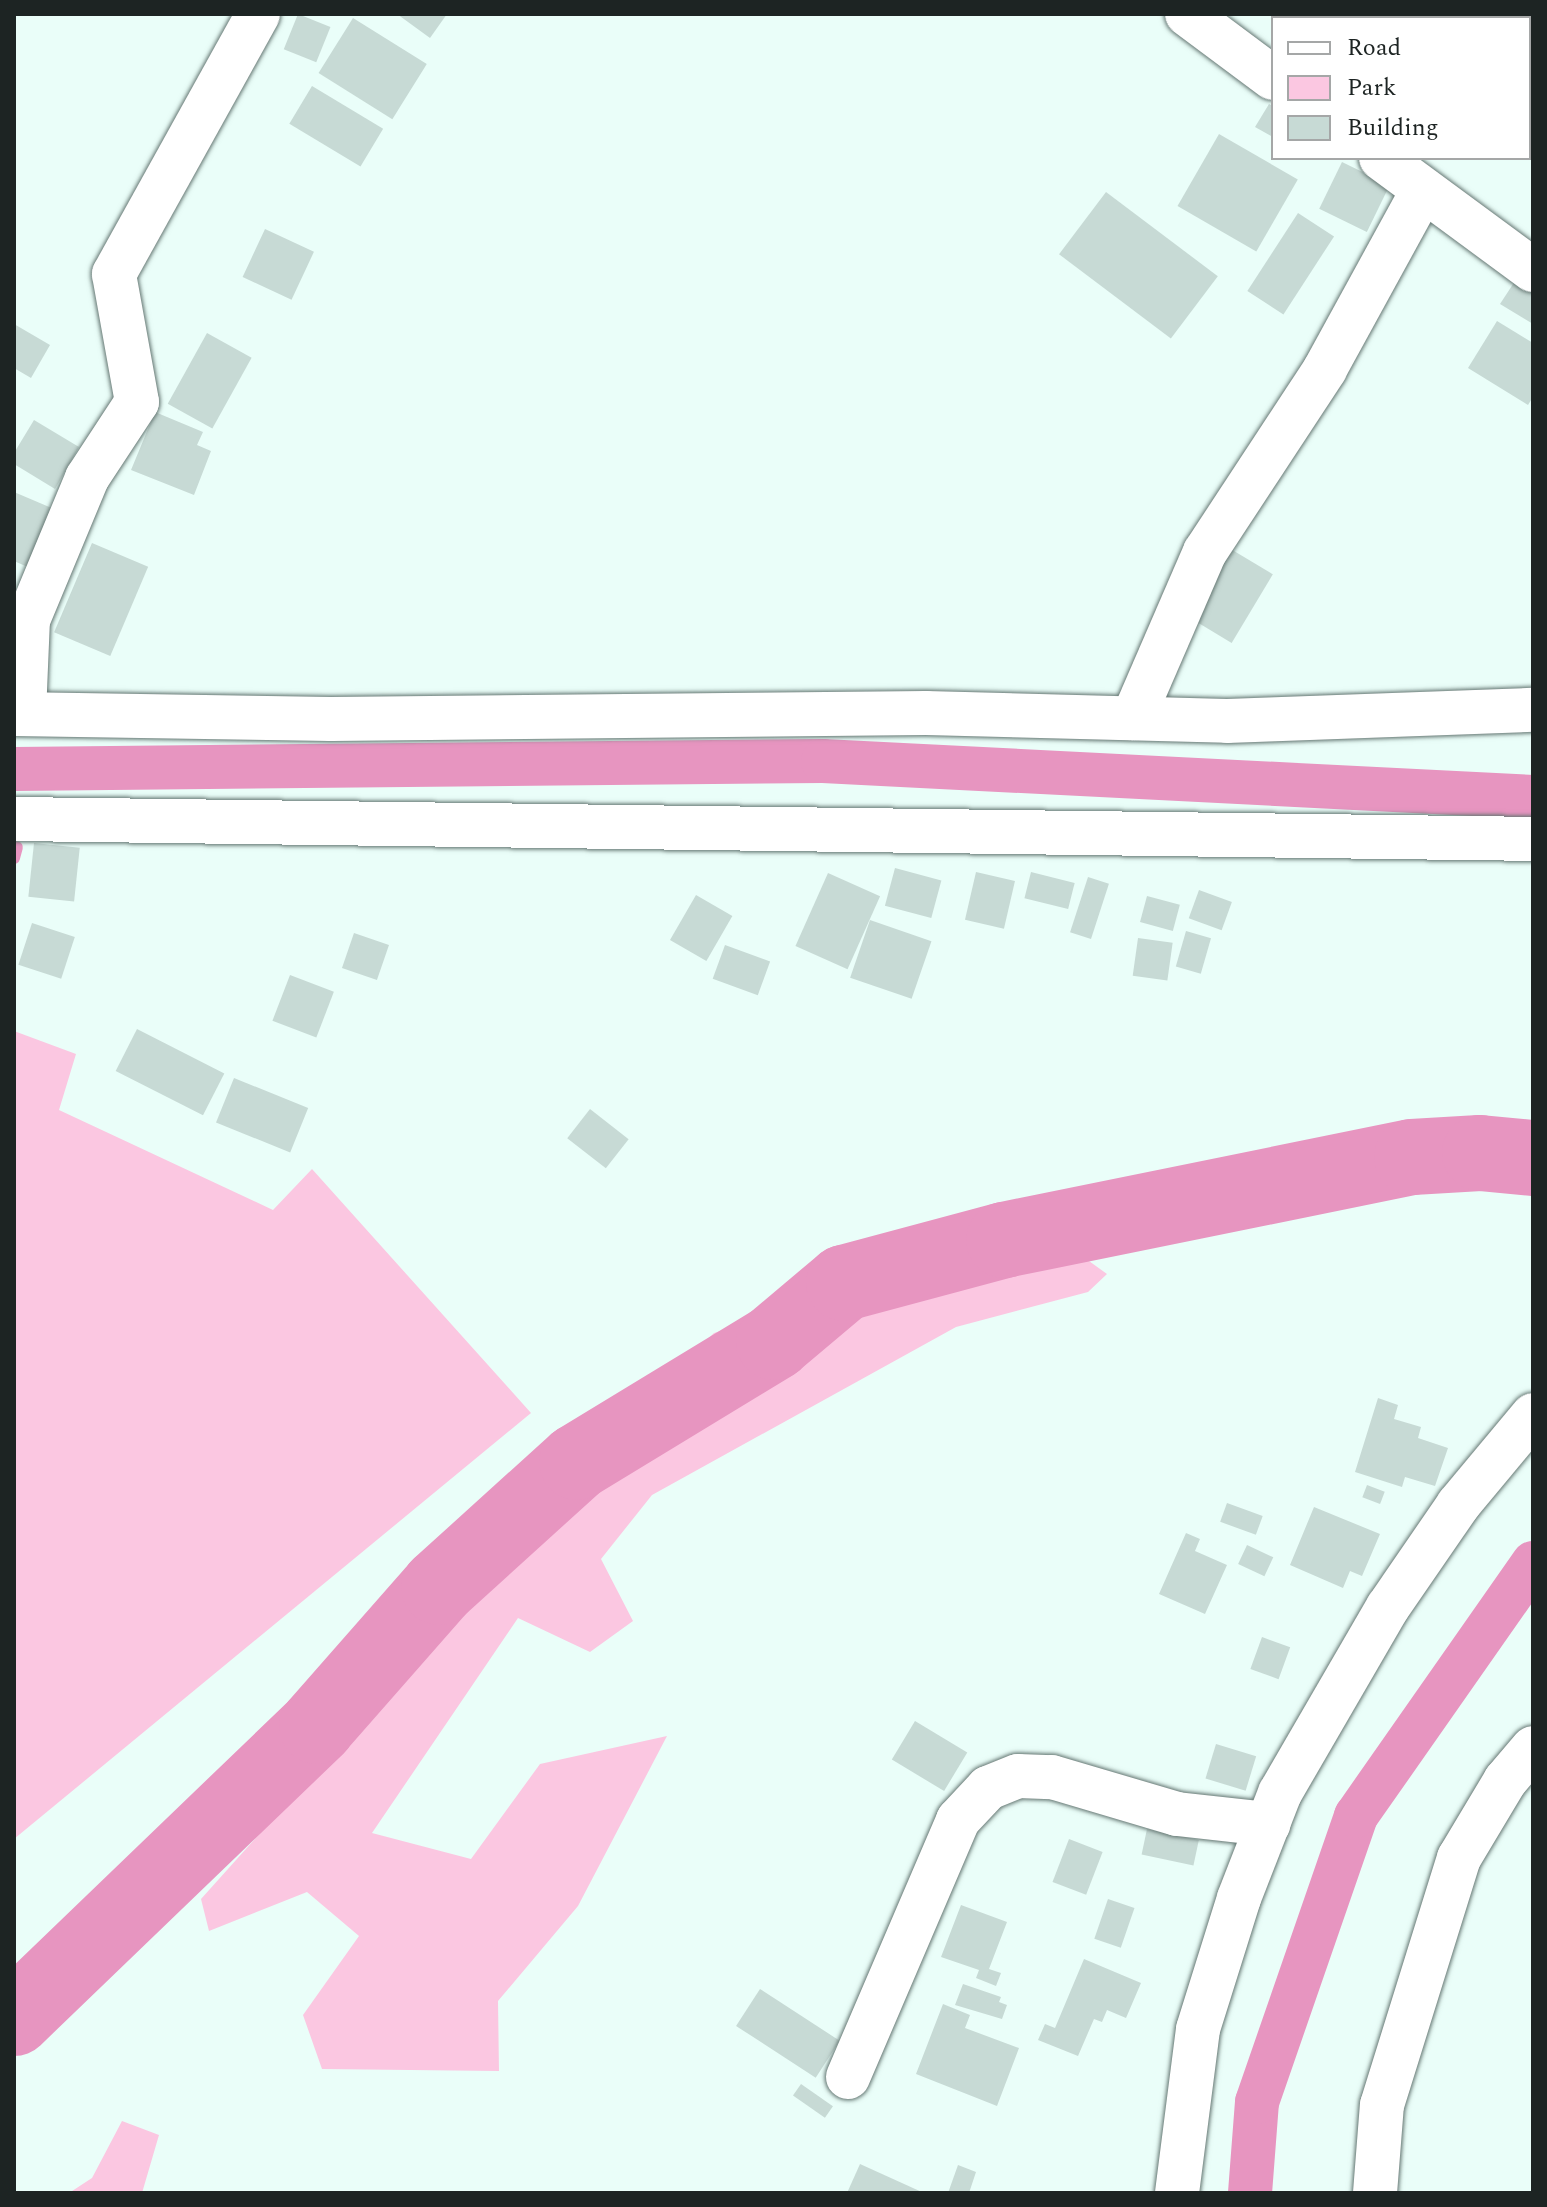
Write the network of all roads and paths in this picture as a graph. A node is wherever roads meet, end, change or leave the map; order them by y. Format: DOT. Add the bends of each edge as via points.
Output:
graph roads {
  1 [pos="258,14"];
  2 [pos="1187,14"];
  3 [pos="1271,77"];
  4 [pos="1384,160"];
  5 [pos="1423,190"];
  6 [pos="1533,270"];
  7 [pos="1533,710"];
  8 [pos="19,714"];
  9 [pos="1133,718"];
  10 [pos="14,819"];
  11 [pos="1533,839"];
  12 [pos="1533,1415"];
  13 [pos="1533,1748"];
  14 [pos="1268,1824"];
  15 [pos="848,2077"];
  16 [pos="1177,2193"];
  17 [pos="1375,2193"];
  1 -- 8 [label="street" via="114,274 137,402 87,478 28,620"];
  2 -- 3 [label="street"];
  4 -- 5 [label="street"];
  5 -- 6 [label="street"];
  5 -- 9 [label="street" via="1325,369 1205,552"];
  7 -- 9 [label="street" via="1227,721"];
  8 -- 9 [label="street" via="346,719 926,713"];
  10 -- 11 [label="street"];
  12 -- 14 [label="street" via="1458,1505 1388,1607 1280,1793"];
  13 -- 17 [label="street" via="1505,1781 1459,1858 1382,2105"];
  14 -- 15 [label="street" via="1177,1814 1052,1777 1018,1776 988,1788 958,1820"];
  14 -- 16 [label="street" via="1219,1954 1198,2029"];
}
